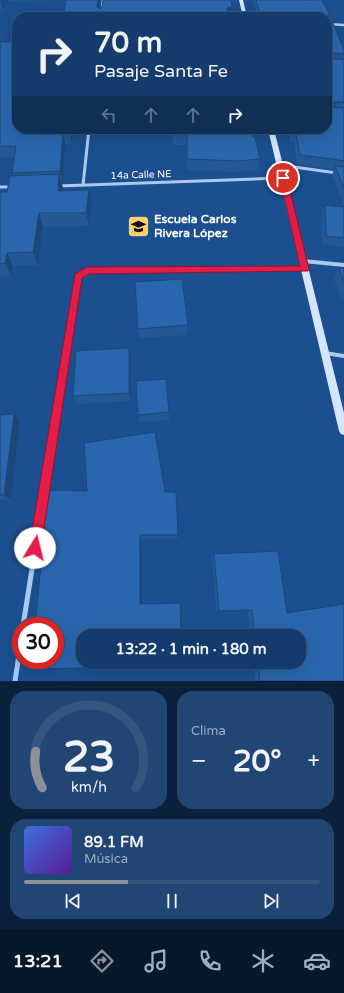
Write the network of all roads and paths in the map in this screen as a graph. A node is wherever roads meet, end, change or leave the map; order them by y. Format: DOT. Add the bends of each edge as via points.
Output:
graph roads {
  1 [pos="103,0"];
  2 [pos="241,0"];
  3 [pos="102,12"];
  4 [pos="244,12"];
  5 [pos="332,24"];
  6 [pos="344,25"];
  7 [pos="88,134"];
  8 [pos="272,134"];
  9 [pos="280,165"];
  10 [pos="344,174"];
  11 [pos="283,178"];
  12 [pos="82,185"];
  13 [pos="22,186"];
  14 [pos="52,186"];
  15 [pos="0,187"];
  16 [pos="303,261"];
  17 [pos="344,265"];
  18 [pos="305,269"];
  19 [pos="78,276"];
  20 [pos="325,353"];
  21 [pos="344,356"];
  22 [pos="344,431"];
  23 [pos="24,617"];
  24 [pos="17,669"];
  25 [pos="15,681"];
  1 -- 3 [label="street"];
  2 -- 4 [label="street"];
  5 -- 6 [label="street"];
  7 -- 12 [label="street"];
  8 -- 9 [label="street"];
  9 -- 10 [label="street"];
  9 -- 11 [label="street"];
  11 -- 12 [label="street, 14a Calle NE"];
  11 -- 16 [label="street"];
  12 -- 14 [label="street, 14a Calle NE"];
  13 -- 15 [label="street"];
  16 -- 17 [label="street"];
  16 -- 18 [label="street"];
  18 -- 19 [label="lane" via="87,270"];
  18 -- 20 [label="street"];
  19 -- 23 [label="street"];
  20 -- 21 [label="street"];
  20 -- 22 [label="street"];
  24 -- 25 [label="street"];
}
